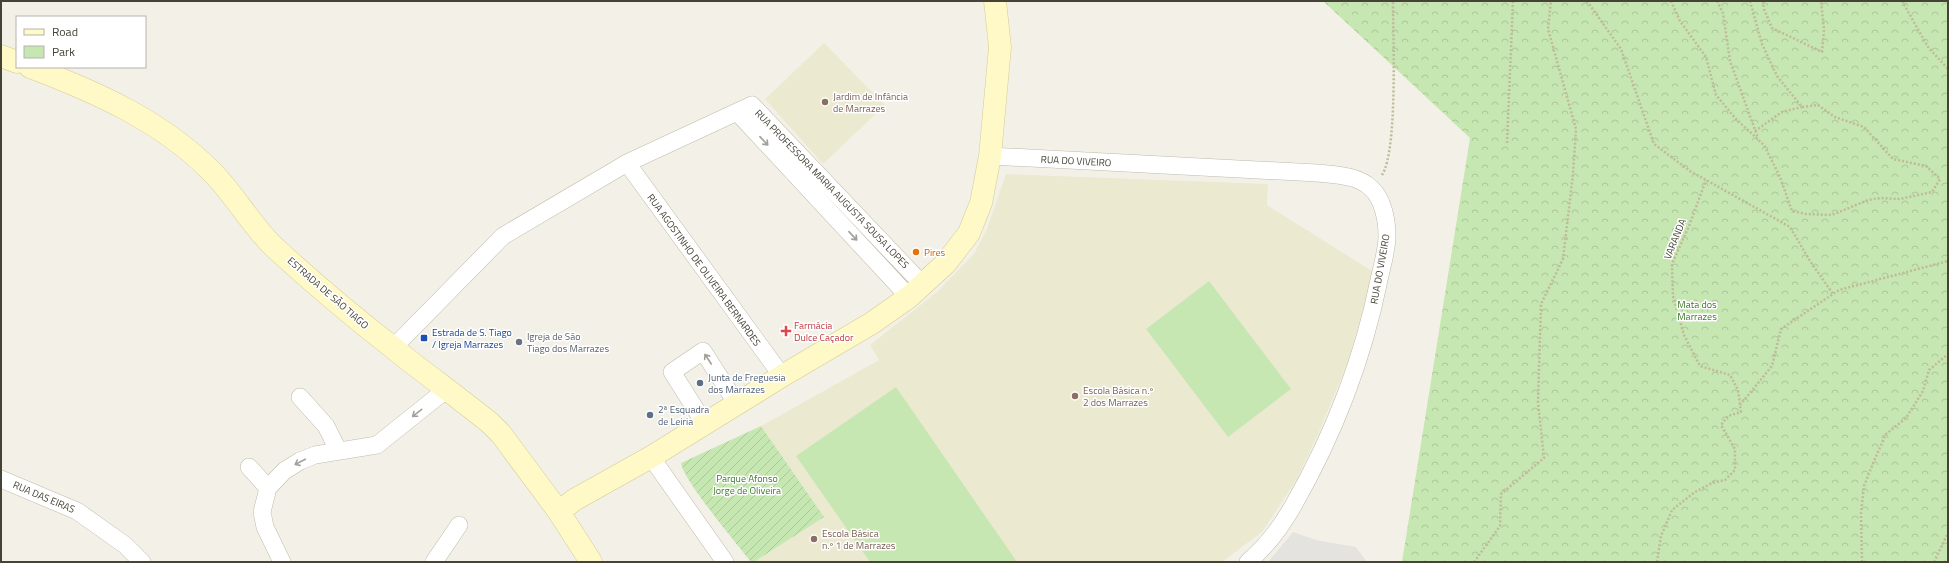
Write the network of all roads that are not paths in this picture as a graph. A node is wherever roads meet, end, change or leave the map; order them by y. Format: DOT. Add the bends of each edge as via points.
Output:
graph roads {
  1 [pos="995,1"];
  2 [pos="1010,1"];
  3 [pos="1000,47"];
  4 [pos="1,56"];
  5 [pos="16,62"];
  6 [pos="33,68"];
  7 [pos="990,156"];
  8 [pos="627,163"];
  9 [pos="916,291"];
  10 [pos="393,348"];
  11 [pos="782,376"];
  12 [pos="447,389"];
  13 [pos="300,397"];
  14 [pos="737,404"];
  15 [pos="705,424"];
  16 [pos="338,450"];
  17 [pos="651,457"];
  18 [pos="249,467"];
  19 [pos="1,479"];
  20 [pos="268,488"];
  21 [pos="559,512"];
  22 [pos="459,525"];
  23 [pos="142,562"];
  24 [pos="282,562"];
  25 [pos="434,562"];
  26 [pos="591,562"];
  27 [pos="725,562"];
  28 [pos="1248,562"];
  1 -- 3 [label="main road"];
  2 -- 3 [label="main road"];
  3 -- 7 [label="main road"];
  4 -- 5 [label="main road"];
  6 -- 10 [label="main road, ESTRADA DE SÃO TIAGO" via="98,94 123,107 189,151 213,173 273,245 343,308"];
  7 -- 9 [label="main road" via="981,203 969,233 946,263"];
  7 -- 28 [label="street, RUA DO VIVEIRO" via="1317,173 1345,176 1372,188 1384,211 1387,236 1374,304 1353,375 1323,449 1293,506 1271,539"];
  8 -- 9 [label="street, RUA PROFESSORA MARIA AUGUSTA SOUSA LOPES" via="752,105"];
  8 -- 10 [label="street" via="503,236"];
  8 -- 11 [label="street, RUA AGOSTINHO DE OLIVEIRA BERNARDES"];
  9 -- 11 [label="main road" via="872,324"];
  10 -- 12 [label="main road, ESTRADA DE SÃO TIAGO"];
  11 -- 14 [label="main road"];
  12 -- 16 [label="street, one-way" via="377,445"];
  12 -- 21 [label="main road, ESTRADA DE SÃO TIAGO" via="501,434"];
  13 -- 16 [label="street" via="326,426"];
  14 -- 15 [label="main road"];
  14 -- 15 [label="street, one-way" via="703,351 672,372"];
  15 -- 17 [label="main road"];
  16 -- 20 [label="street, one-way" via="300,461 284,471"];
  17 -- 21 [label="main road" via="574,500"];
  17 -- 27 [label="street"];
  18 -- 20 [label="street"];
  19 -- 23 [label="street, RUA DAS EIRAS" via="77,510 125,545"];
  20 -- 24 [label="street" via="262,512 265,527"];
  21 -- 26 [label="main road, ESTRADA DE SÃO TIAGO"];
  22 -- 25 [label="street"];
}
